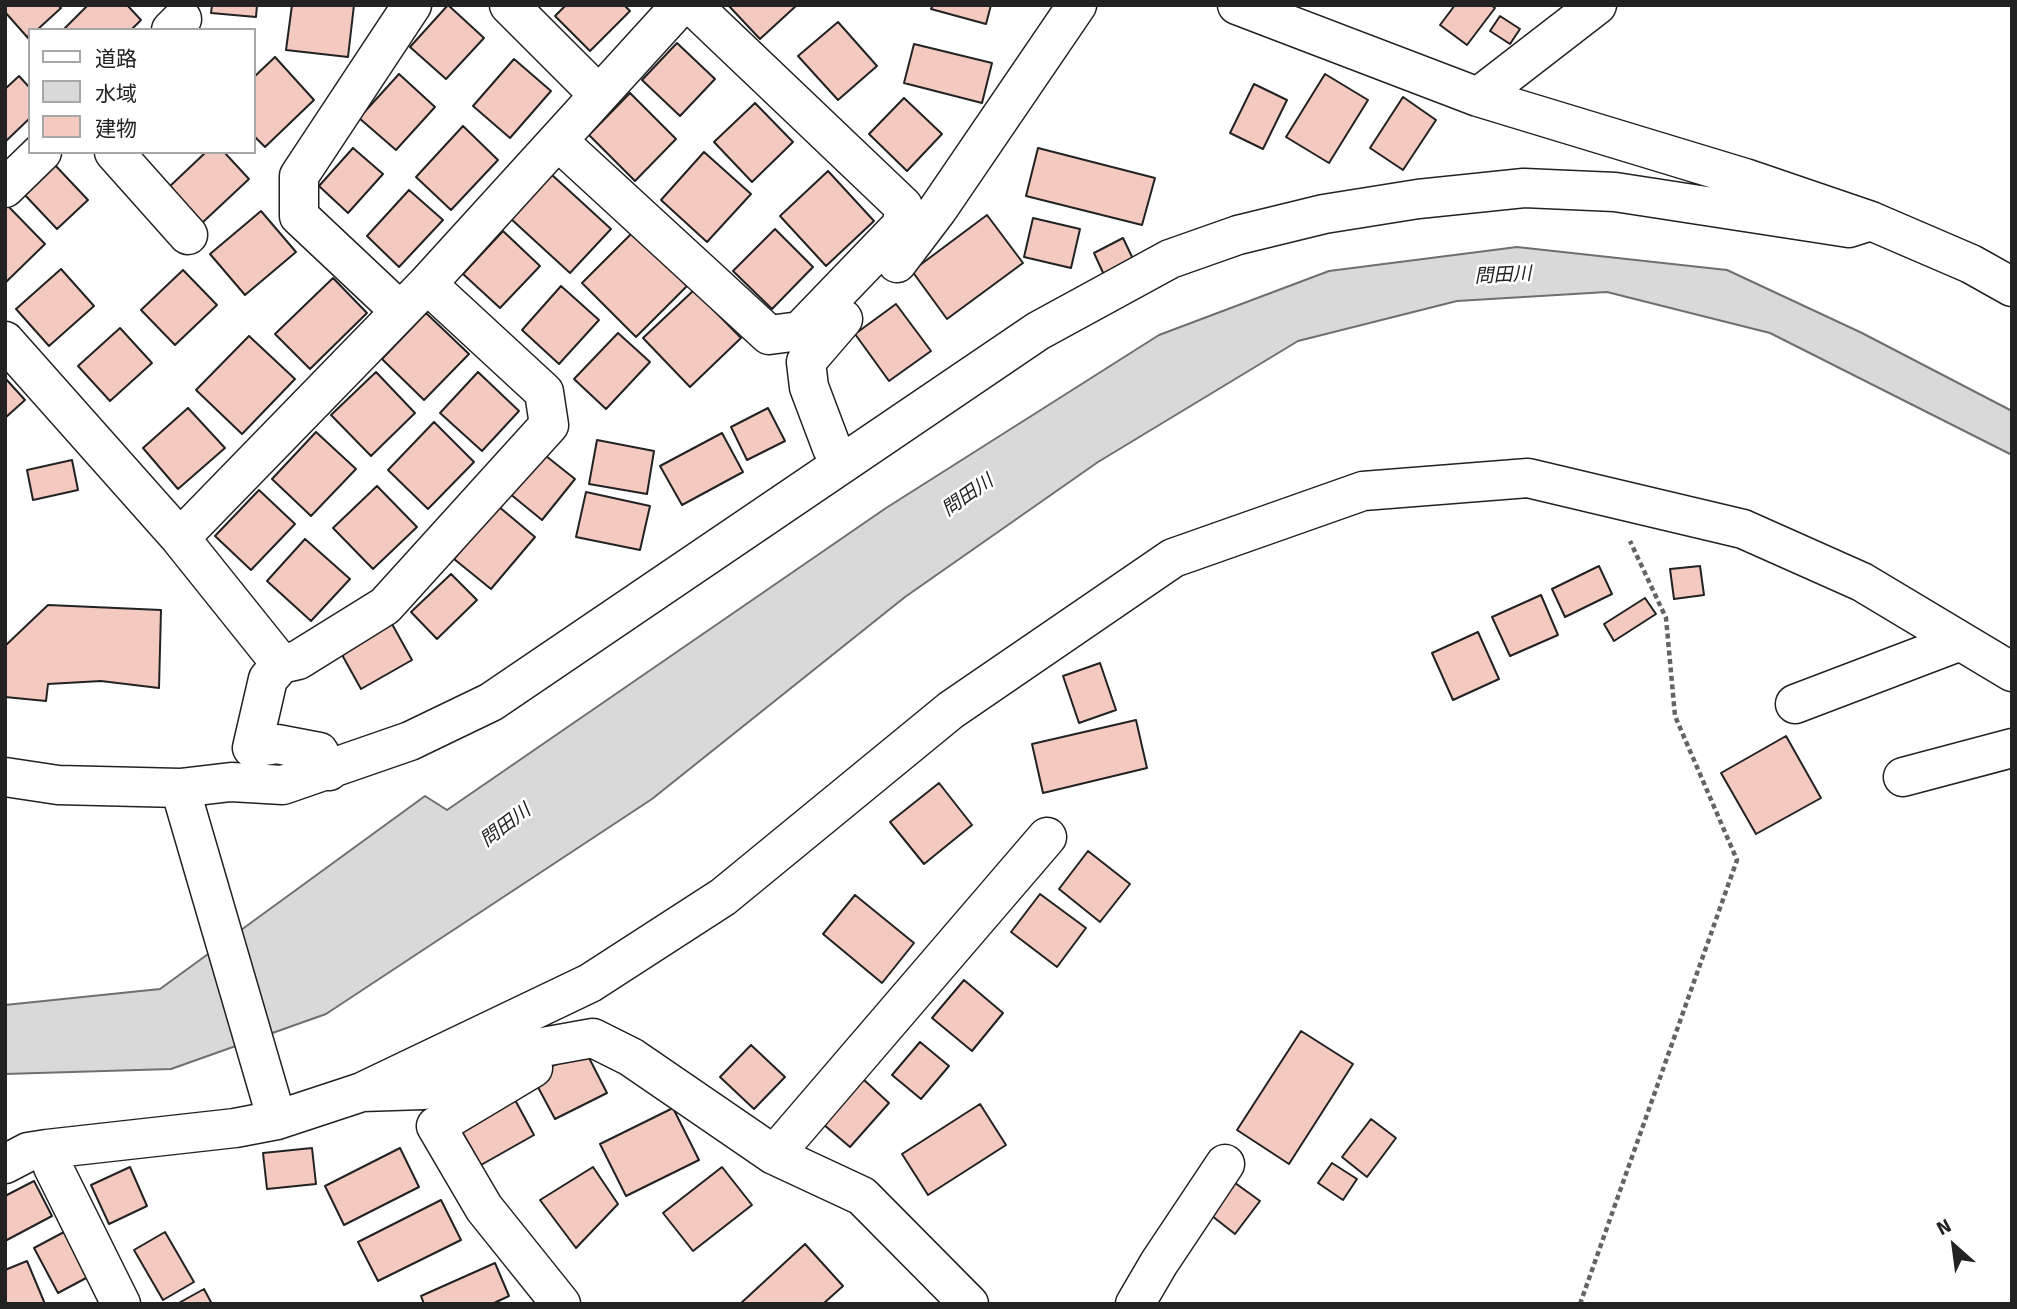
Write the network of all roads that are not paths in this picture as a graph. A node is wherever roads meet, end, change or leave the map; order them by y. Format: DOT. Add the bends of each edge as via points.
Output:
graph roads {
  1 [pos="412,5"];
  2 [pos="509,5"];
  3 [pos="681,5"];
  4 [pos="692,5"];
  5 [pos="1077,5"];
  6 [pos="1237,5"];
  7 [pos="1597,5"];
  8 [pos="1303,16"];
  9 [pos="598,94"];
  10 [pos="1478,97"];
  11 [pos="558,141"];
  12 [pos="40,154"];
  13 [pos="116,154"];
  14 [pos="5,188"];
  15 [pos="1871,221"];
  16 [pos="188,235"];
  17 [pos="427,284"];
  18 [pos="2012,287"];
  19 [pos="400,312"];
  20 [pos="5,341"];
  21 [pos="841,463"];
  22 [pos="180,538"];
  23 [pos="1958,642"];
  24 [pos="281,664"];
  25 [pos="2012,672"];
  26 [pos="1795,704"];
  27 [pos="2012,748"];
  28 [pos="329,771"];
  29 [pos="5,777"];
  30 [pos="1903,777"];
  31 [pos="183,801"];
  32 [pos="1047,837"];
  33 [pos="543,1047"];
  34 [pos="362,1092"];
  35 [pos="274,1109"];
  36 [pos="47,1149"];
  37 [pos="774,1155"];
  38 [pos="6,1163"];
  39 [pos="1225,1164"];
  40 [pos="121,1304"];
  41 [pos="561,1304"];
  42 [pos="969,1304"];
  43 [pos="1135,1304"];
  1 -- 19 [label="street" via="299,176 299,216"];
  2 -- 9 [label="street"];
  3 -- 9 [label="street"];
  4 -- 11 [label="street" via="903,206 903,224 800,331 769,335"];
  5 -- 21 [label="street" via="939,209 886,277 806,362 809,387"];
  6 -- 8 [label="street"];
  7 -- 10 [label="street"];
  8 -- 10 [label="street"];
  9 -- 11 [label="street"];
  10 -- 15 [label="street"];
  11 -- 17 [label="street"];
  12 -- 14 [label="street"];
  13 -- 16 [label="street"];
  15 -- 18 [label="street"];
  15 -- 21 [label="street" via="1849,228 1615,192 1524,188 1324,214 1170,259 1038,331"];
  17 -- 19 [label="street"];
  17 -- 24 [label="street" via="544,392 549,425 384,606 298,660"];
  19 -- 22 [label="street"];
  20 -- 22 [label="street"];
  21 -- 28 [label="street" via="491,702 410,741"];
  22 -- 24 [label="street"];
  23 -- 25 [label="street"];
  23 -- 26 [label="street"];
  23 -- 34 [label="street" via="1862,582 1743,529 1692,516 1528,478 1363,491 1173,558 951,710 723,897 590,983"];
  24 -- 28 [label="street" via="268,679 252,748 277,744 319,752"];
  27 -- 30 [label="street"];
  28 -- 31 [label="street" via="283,785 230,782"];
  29 -- 31 [label="street"];
  31 -- 35 [label="street"];
  32 -- 37 [label="street"];
  33 -- 34 [label="street" via="423,1090"];
  33 -- 37 [label="street" via="593,1038 631,1057"];
  33 -- 41 [label="street" via="535,1067 436,1126 484,1208"];
  34 -- 35 [label="street"];
  35 -- 36 [label="street" via="235,1128"];
  36 -- 38 [label="street" via="27,1152"];
  36 -- 40 [label="street"];
  37 -- 42 [label="street" via="862,1196"];
  39 -- 43 [label="street"];
}
